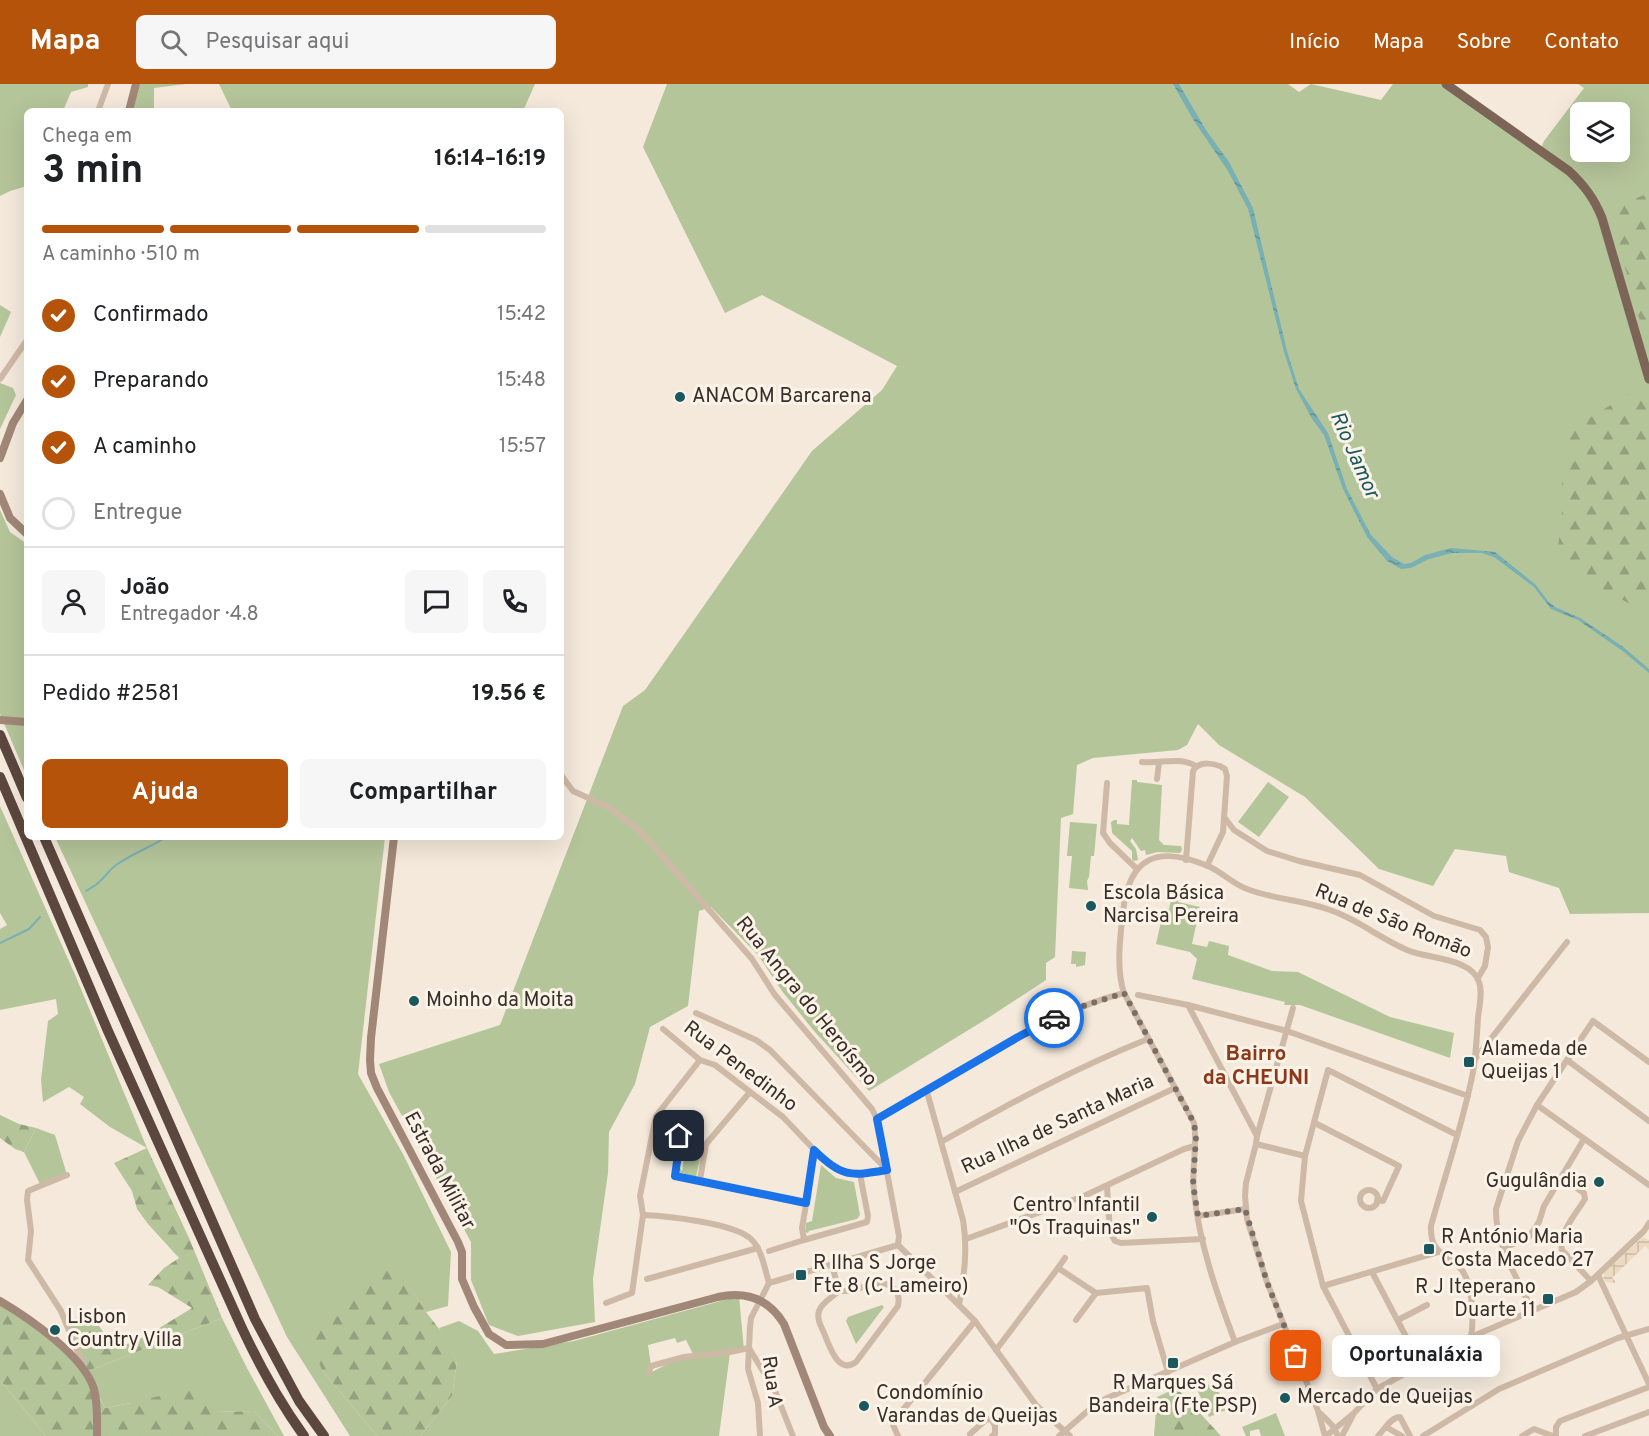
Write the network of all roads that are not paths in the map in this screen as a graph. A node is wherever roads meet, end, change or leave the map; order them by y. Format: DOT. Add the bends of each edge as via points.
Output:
graph roads {
  1 [pos="108,84"];
  2 [pos="136,84"];
  3 [pos="1446,84"];
  4 [pos="99,108"];
  5 [pos="130,108"];
  6 [pos="24,344"];
  7 [pos="0,379"];
  8 [pos="1649,379"];
  9 [pos="24,405"];
  10 [pos="0,458"];
  11 [pos="0,494"];
  12 [pos="24,532"];
  13 [pos="0,720"];
  14 [pos="24,722"];
  15 [pos="0,735"];
  16 [pos="1142,762"];
  17 [pos="1159,763"];
  18 [pos="1196,766"];
  19 [pos="0,777"];
  20 [pos="564,779"];
  21 [pos="1157,780"];
  22 [pos="1107,783"];
  23 [pos="24,791"];
  24 [pos="1224,817"];
  25 [pos="24,834"];
  26 [pos="27,840"];
  27 [pos="45,840"];
  28 [pos="394,840"];
  29 [pos="1186,860"];
  30 [pos="1207,866"];
  31 [pos="1137,869"];
  32 [pos="1567,942"];
  33 [pos="1478,978"];
  34 [pos="1124,993"];
  35 [pos="1138,995"];
  36 [pos="1188,1005"];
  37 [pos="1293,1008"];
  38 [pos="696,1013"];
  39 [pos="663,1029"];
  40 [pos="1287,1031"];
  41 [pos="1148,1039"];
  42 [pos="1475,1059"];
  43 [pos="700,1060"];
  44 [pos="1566,1060"];
  45 [pos="1649,1062"];
  46 [pos="1175,1088"];
  47 [pos="750,1092"];
  48 [pos="927,1092"];
  49 [pos="1468,1095"];
  50 [pos="1538,1105"];
  51 [pos="656,1118"];
  52 [pos="877,1119"];
  53 [pos="1649,1120"];
  54 [pos="1315,1123"];
  55 [pos="1457,1134"];
  56 [pos="1584,1138"];
  57 [pos="1256,1140"];
  58 [pos="941,1142"];
  59 [pos="1196,1146"];
  60 [pos="814,1150"];
  61 [pos="1305,1156"];
  62 [pos="887,1170"];
  63 [pos="860,1174"];
  64 [pos="67,1175"];
  65 [pos="1562,1178"];
  66 [pos="700,1180"];
  67 [pos="1649,1185"];
  68 [pos="1107,1186"];
  69 [pos="954,1192"];
  70 [pos="1377,1200"];
  71 [pos="806,1203"];
  72 [pos="1245,1209"];
  73 [pos="643,1215"];
  74 [pos="1198,1216"];
  75 [pos="1649,1223"];
  76 [pos="1646,1232"];
  77 [pos="966,1239"];
  78 [pos="1203,1239"];
  79 [pos="804,1240"];
  80 [pos="898,1245"];
  81 [pos="758,1248"];
  82 [pos="1504,1248"];
  83 [pos="769,1251"];
  84 [pos="1438,1252"];
  85 [pos="1065,1258"];
  86 [pos="832,1265"];
  87 [pos="1058,1268"];
  88 [pos="1372,1272"];
  89 [pos="1598,1275"];
  90 [pos="647,1279"];
  91 [pos="1591,1281"];
  92 [pos="769,1283"];
  93 [pos="1323,1286"];
  94 [pos="839,1291"];
  95 [pos="1096,1293"];
  96 [pos="761,1300"];
  97 [pos="0,1301"];
  98 [pos="606,1303"];
  99 [pos="959,1305"];
  100 [pos="1427,1305"];
  101 [pos="1532,1311"];
  102 [pos="1076,1320"];
  103 [pos="1398,1320"];
  104 [pos="975,1321"];
  105 [pos="1283,1324"];
  106 [pos="1649,1329"];
  107 [pos="1626,1335"];
  108 [pos="1471,1337"];
  109 [pos="1235,1342"];
  110 [pos="749,1348"];
  111 [pos="996,1350"];
  112 [pos="1421,1365"];
  113 [pos="1168,1372"];
  114 [pos="649,1373"];
  115 [pos="87,1376"];
  116 [pos="1649,1386"];
  117 [pos="1377,1389"];
  118 [pos="1318,1411"];
  119 [pos="1649,1412"];
  120 [pos="1354,1413"];
  121 [pos="1386,1427"];
  122 [pos="1064,1434"];
  123 [pos="1333,1434"];
  124 [pos="970,1435"];
  125 [pos="97,1436"];
  126 [pos="304,1436"];
  127 [pos="324,1436"];
  128 [pos="760,1436"];
  129 [pos="793,1436"];
  130 [pos="830,1436"];
  131 [pos="898,1436"];
  132 [pos="992,1436"];
  133 [pos="1378,1436"];
  134 [pos="1402,1436"];
  135 [pos="1410,1436"];
  136 [pos="1423,1436"];
  137 [pos="1522,1436"];
  138 [pos="1555,1436"];
  139 [pos="1585,1436"];
  1 -- 4 [label="street"];
  2 -- 5 [label="street"];
  3 -- 8 [label="main road" via="1585,186 1602,218"];
  6 -- 7 [label="street"];
  9 -- 10 [label="street" via="12,423"];
  11 -- 12 [label="street" via="10,518"];
  13 -- 14 [label="street"];
  15 -- 23 [label="highway"];
  16 -- 17 [label="street"];
  17 -- 18 [label="street" via="1187,761"];
  17 -- 21 [label="street"];
  18 -- 24 [label="street" via="1218,765 1225,769"];
  18 -- 29 [label="street"];
  19 -- 25 [label="highway"];
  20 -- 52 [label="street, Rua Angra do Heroísmo" via="573,791 608,807 649,841 752,959 775,995"];
  22 -- 31 [label="street" via="1104,836"];
  24 -- 30 [label="street" via="1220,840"];
  24 -- 33 [label="street" via="1234,830 1267,851 1360,875 1439,919 1480,930 1488,947"];
  26 -- 126 [label="highway" via="108,1031 260,1367"];
  27 -- 127 [label="highway" via="255,1319 299,1401"];
  28 -- 96 [label="street, Estrada Militar" via="371,1038 371,1073 458,1242 462,1279 489,1334 506,1345 543,1344 731,1294"];
  29 -- 30 [label="street, Rua de São Romão"];
  29 -- 31 [label="street, Rua de São Romão" via="1157,856"];
  30 -- 33 [label="street, Rua de São Romão" via="1244,888 1340,914 1408,950 1468,967"];
  31 -- 34 [label="street" via="1128,885 1122,924 1120,980"];
  32 -- 42 [label="street"];
  33 -- 42 [label="street, Rua de São Romão"];
  34 -- 41 [label="street"];
  34 -- 48 [label="street" via="1062,1014"];
  35 -- 36 [label="street"];
  36 -- 40 [label="street"];
  36 -- 57 [label="street"];
  37 -- 40 [label="street"];
  38 -- 62 [label="street" via="771,1050"];
  39 -- 43 [label="street, Rua Penedinho"];
  40 -- 49 [label="street"];
  40 -- 57 [label="street"];
  41 -- 46 [label="street"];
  41 -- 58 [label="street" via="1050,1082"];
  42 -- 49 [label="street, Rua de São Romão"];
  43 -- 47 [label="street, Rua Penedinho" via="715,1065"];
  43 -- 51 [label="street"];
  44 -- 45 [label="street" via="1593,1021"];
  44 -- 50 [label="street"];
  44 -- 53 [label="street"];
  46 -- 59 [label="street" via="1194,1123"];
  46 -- 69 [label="street, Rua Ilha de Santa Maria"];
  47 -- 60 [label="street, Rua Penedinho" via="783,1117"];
  47 -- 66 [label="street" via="706,1144"];
  48 -- 52 [label="street"];
  48 -- 58 [label="street"];
  49 -- 55 [label="street, Rua de São Romão"];
  50 -- 56 [label="street"];
  50 -- 82 [label="street" via="1518,1141 1496,1209 1497,1230"];
  51 -- 66 [label="street" via="679,1136 675,1176"];
  51 -- 73 [label="street" via="640,1196"];
  52 -- 62 [label="street, Rua Angra do Heroísmo"];
  54 -- 55 [label="street" via="1328,1070"];
  54 -- 61 [label="street"];
  54 -- 70 [label="street" via="1400,1166 1383,1201"];
  55 -- 84 [label="street, Rua de São Romão" via="1431,1226 1430,1235"];
  56 -- 65 [label="street"];
  56 -- 67 [label="street"];
  57 -- 61 [label="street"];
  57 -- 72 [label="street" via="1246,1183"];
  58 -- 69 [label="street"];
  59 -- 68 [label="street"];
  59 -- 74 [label="street" via="1193,1184"];
  60 -- 63 [label="street, Rua Penedinho" via="837,1169"];
  60 -- 71 [label="street"];
  61 -- 93 [label="street" via="1301,1201"];
  62 -- 63 [label="street, Rua Penedinho"];
  62 -- 80 [label="street, Rua Angra do Heroísmo"];
  63 -- 79 [label="street" via="867,1222"];
  64 -- 115 [label="street" via="28,1191 28,1260 61,1311"];
  65 -- 82 [label="street" via="1529,1237"];
  65 -- 91 [label="street" via="1584,1193 1585,1199 1564,1235 1562,1250"];
  66 -- 71 [label="street"];
  68 -- 77 [label="street"];
  68 -- 78 [label="street" via="1110,1232 1115,1241"];
  69 -- 77 [label="street"];
  71 -- 79 [label="street"];
  72 -- 74 [label="street"];
  72 -- 105 [label="street"];
  73 -- 81 [label="street" via="726,1228 743,1233"];
  73 -- 98 [label="street" via="632,1293"];
  74 -- 78 [label="street"];
  75 -- 76 [label="street"];
  76 -- 89 [label="street"];
  77 -- 99 [label="street"];
  78 -- 109 [label="street"];
  79 -- 83 [label="street"];
  80 -- 86 [label="street"];
  80 -- 99 [label="street"];
  81 -- 90 [label="street"];
  81 -- 92 [label="street"];
  82 -- 101 [label="street"];
  84 -- 88 [label="street"];
  84 -- 108 [label="street" via="1461,1269 1464,1276 1473,1307"];
  85 -- 87 [label="street"];
  86 -- 92 [label="street"];
  86 -- 94 [label="street"];
  87 -- 95 [label="street"];
  87 -- 111 [label="street"];
  88 -- 93 [label="street"];
  88 -- 103 [label="street"];
  89 -- 91 [label="street"];
  89 -- 107 [label="street"];
  91 -- 101 [label="street" via="1576,1292"];
  92 -- 96 [label="street, Rua A"];
  93 -- 117 [label="street"];
  94 -- 94 [label="street" via="822,1305 819,1320 836,1359 852,1365 898,1306 898,1293 892,1286 879,1283"];
  95 -- 102 [label="street"];
  95 -- 113 [label="street" via="1147,1288"];
  96 -- 110 [label="street, Rua A" via="751,1318"];
  96 -- 130 [label="street" via="783,1324"];
  97 -- 115 [label="street" via="76,1359"];
  99 -- 104 [label="street"];
  100 -- 103 [label="street"];
  101 -- 108 [label="street"];
  103 -- 112 [label="street"];
  104 -- 111 [label="street"];
  104 -- 131 [label="street" via="894,1421"];
  105 -- 109 [label="street"];
  105 -- 118 [label="street"];
  106 -- 107 [label="street"];
  107 -- 116 [label="street"];
  107 -- 136 [label="street" via="1499,1389"];
  108 -- 112 [label="street"];
  109 -- 113 [label="street"];
  110 -- 114 [label="street" via="684,1357 651,1366"];
  110 -- 128 [label="street, Rua A" via="748,1369 758,1403"];
  110 -- 129 [label="street" via="775,1391"];
  111 -- 122 [label="street" via="1036,1405"];
  112 -- 117 [label="street"];
  113 -- 122 [label="street" via="1104,1399"];
  115 -- 125 [label="street" via="95,1398"];
  116 -- 138 [label="street" via="1560,1421"];
  117 -- 120 [label="street"];
  118 -- 123 [label="street"];
  118 -- 123 [label="street"];
  119 -- 139 [label="street"];
  120 -- 123 [label="street"];
  120 -- 123 [label="street"];
  121 -- 133 [label="street"];
  121 -- 134 [label="street"];
  121 -- 135 [label="street" via="1400,1417"];
  124 -- 132 [label="street" via="987,1419 996,1426"];
  137 -- 138 [label="street" via="1534,1429"];
}
